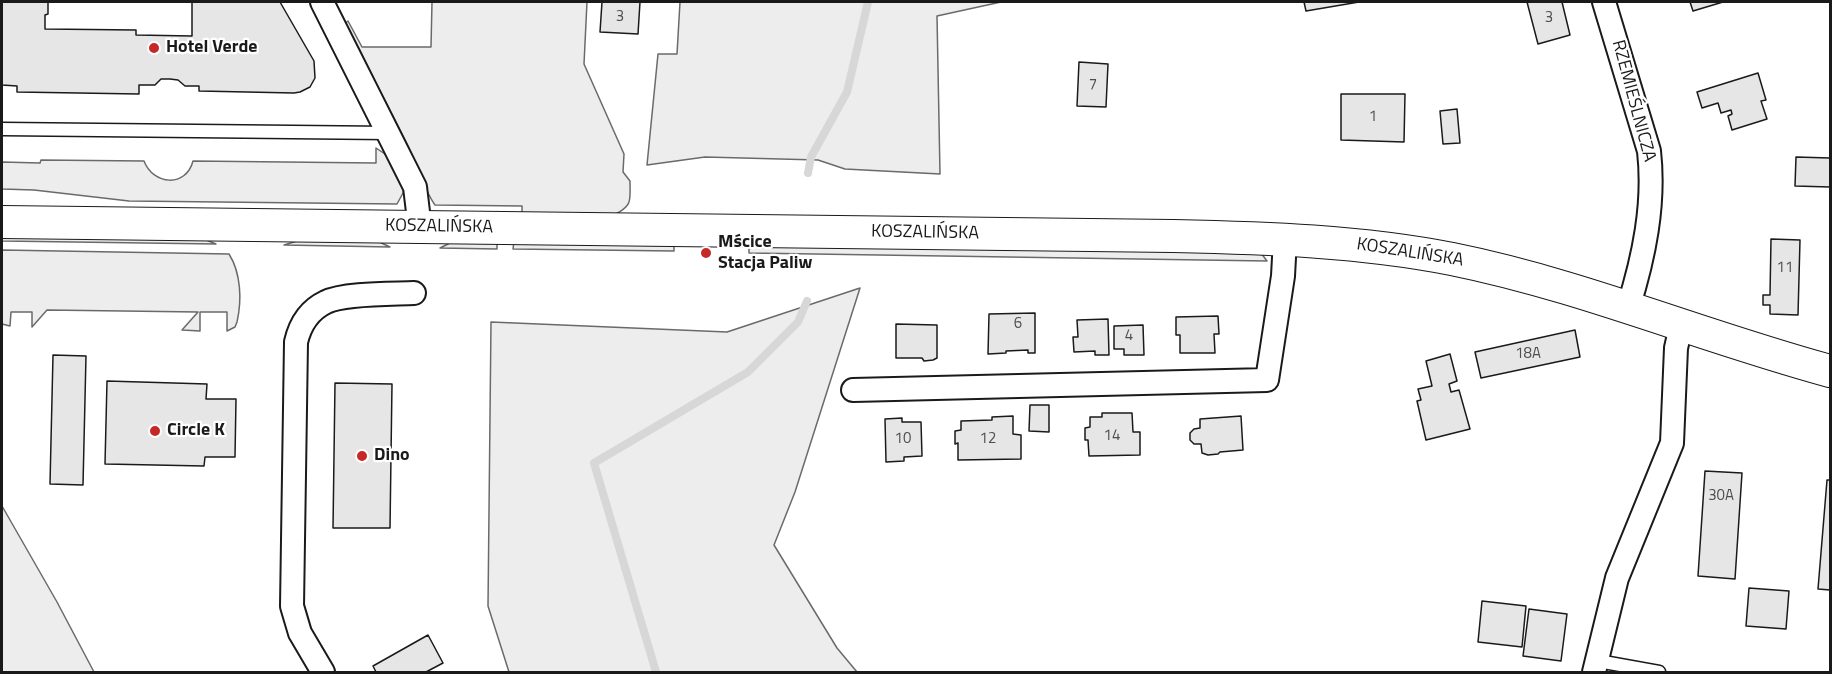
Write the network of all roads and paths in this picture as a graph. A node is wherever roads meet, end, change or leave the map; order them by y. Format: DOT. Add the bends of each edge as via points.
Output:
graph roads {
  1 [pos="322,2"];
  2 [pos="1604,2"];
  3 [pos="2,129"];
  4 [pos="389,133"];
  5 [pos="2,222"];
  6 [pos="418,226"];
  7 [pos="1285,239"];
  8 [pos="414,293"];
  9 [pos="1628,308"];
  10 [pos="1681,326"];
  11 [pos="1830,371"];
  12 [pos="853,390"];
  13 [pos="1596,667"];
  14 [pos="323,672"];
  15 [pos="1659,672"];
  1 -- 4 [label="street"];
  2 -- 9 [label="street, RZEMIEŚLNICZA" via="1652,172 1641,267"];
  3 -- 4 [label="lane"];
  4 -- 6 [label="street" via="415,187"];
  5 -- 6 [label="main road, KOSZALIŃSKA"];
  6 -- 7 [label="main road, KOSZALIŃSKA"];
  7 -- 9 [label="main road, KOSZALIŃSKA" via="1380,247 1451,259 1517,274"];
  7 -- 12 [label="street" via="1267,380"];
  8 -- 14 [label="street" via="341,297 325,302 300,327 296,342 292,606 300,633"];
  9 -- 10 [label="main road, KOSZALIŃSKA"];
  10 -- 11 [label="main road, KOSZALIŃSKA"];
  10 -- 13 [label="street" via="1676,348 1672,443 1617,578"];
  13 -- 15 [label="lane"];
}
